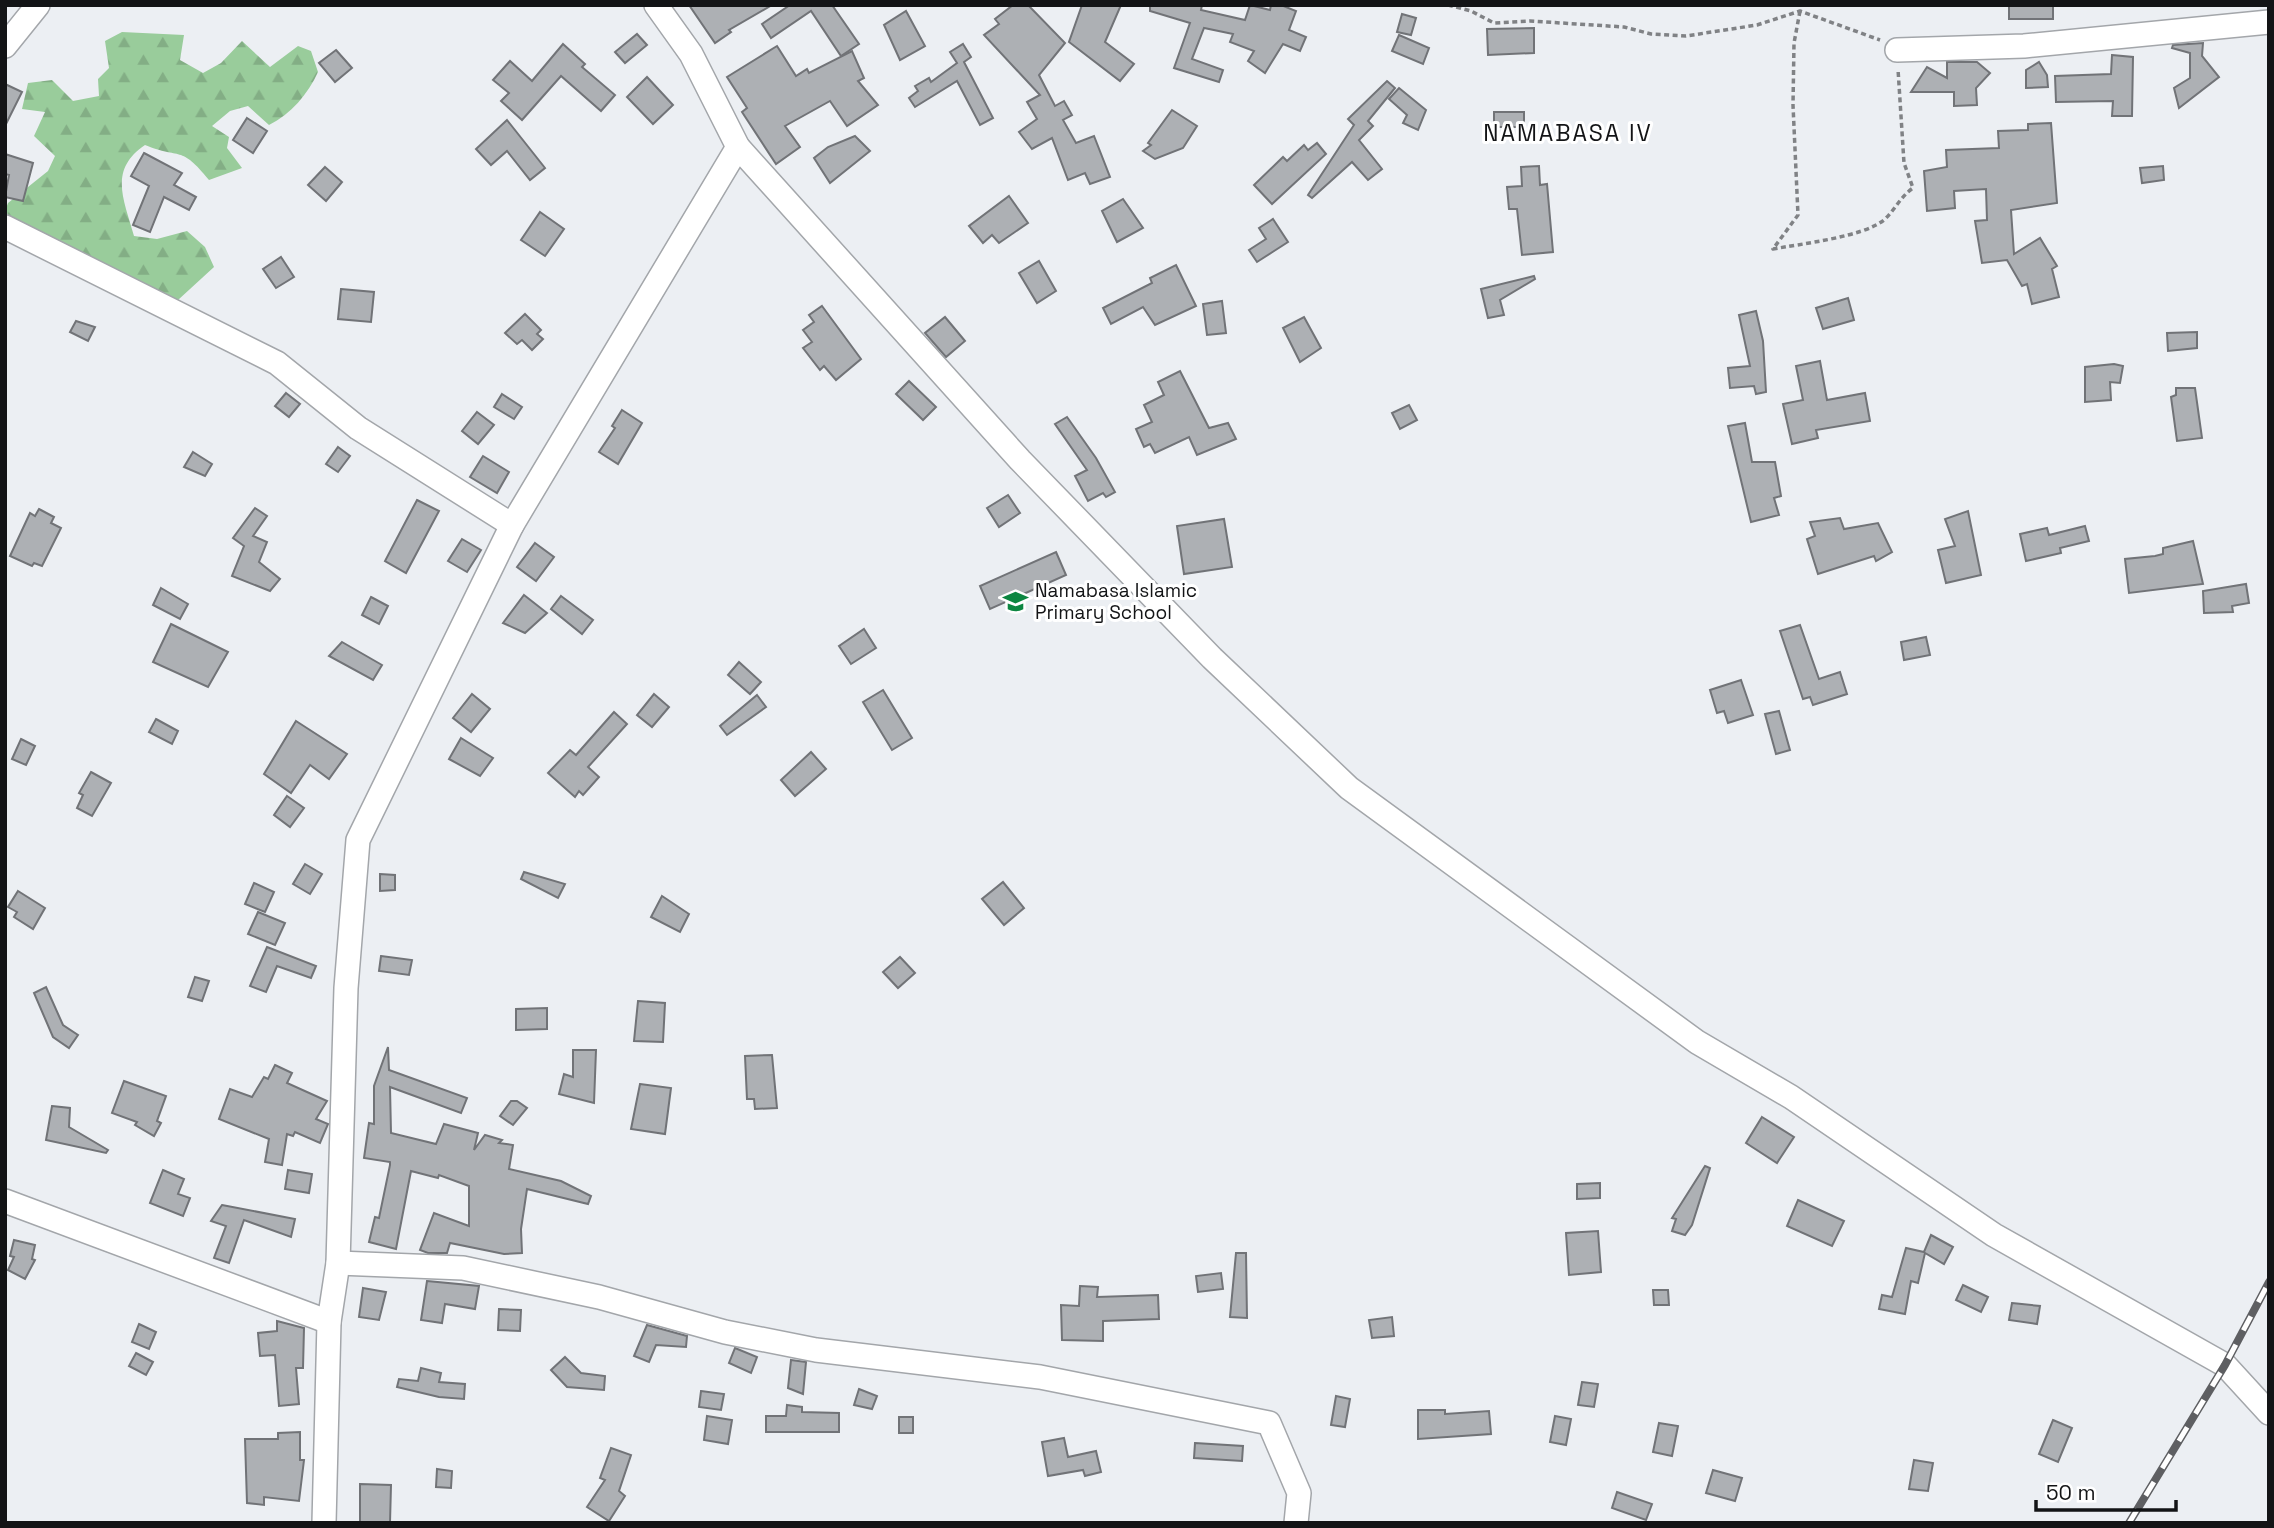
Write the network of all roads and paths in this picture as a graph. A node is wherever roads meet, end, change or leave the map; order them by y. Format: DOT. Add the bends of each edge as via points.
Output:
graph roads {
  1 [pos="38,5"];
  2 [pos="1448,5"];
  3 [pos="1473,5"];
  4 [pos="667,10"];
  5 [pos="1471,11"];
  6 [pos="1800,11"];
  7 [pos="2269,22"];
  8 [pos="5,46"];
  9 [pos="1897,50"];
  10 [pos="738,148"];
  11 [pos="5,227"];
  12 [pos="512,525"];
  13 [pos="5,1200"];
  14 [pos="338,1263"];
  15 [pos="329,1322"];
  16 [pos="2269,1413"];
  17 [pos="324,1523"];
  18 [pos="1296,1523"];
  1 -- 8 [label="street"];
  2 -- 5 [label="path"];
  3 -- 5 [label="path"];
  4 -- 10 [label="street"];
  5 -- 6 [label="path" via="1494,23 1624,27 1686,36 1757,25"];
  6 -- 9 [label="path"];
  6 -- 9 [label="path" via="1794,43 1793,105 1798,215 1773,249 1818,242 1875,224 1913,188 1904,163"];
  7 -- 9 [label="street" via="2025,46"];
  10 -- 12 [label="street"];
  10 -- 16 [label="street" via="1029,470 1212,659 1349,788 1697,1042 1791,1097 1994,1235 2225,1365"];
  11 -- 12 [label="street" via="277,363 358,428"];
  12 -- 14 [label="street" via="358,840 345,988"];
  13 -- 15 [label="street"];
  14 -- 15 [label="street"];
  14 -- 18 [label="street" via="463,1268 803,1348 1041,1377 1269,1423 1299,1493"];
  15 -- 17 [label="street"];
}
